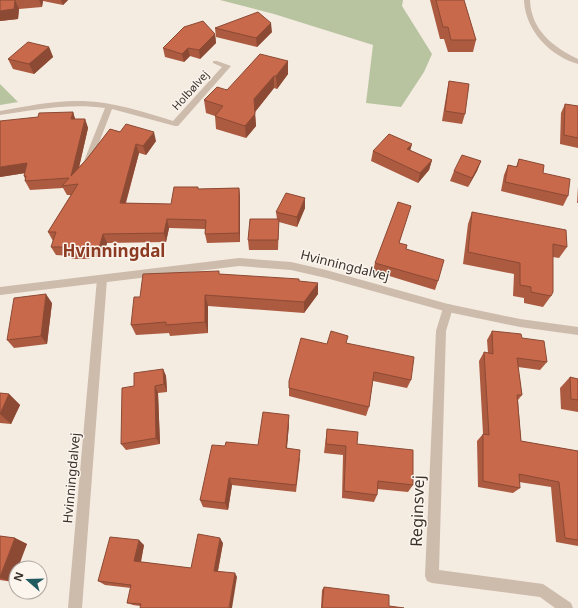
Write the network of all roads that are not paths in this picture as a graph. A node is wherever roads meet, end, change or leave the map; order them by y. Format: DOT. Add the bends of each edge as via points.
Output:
graph roads {
  1 [pos="527,0"];
  2 [pos="215,62"];
  3 [pos="578,62"];
  4 [pos="109,106"];
  5 [pos="0,113"];
  6 [pos="85,168"];
  7 [pos="102,278"];
  8 [pos="0,291"];
  9 [pos="448,308"];
  10 [pos="578,331"];
  11 [pos="75,608"];
  12 [pos="566,608"];
  1 -- 3 [label="street" via="526,8 532,26 560,52"];
  2 -- 4 [label="street, Holbølvej" via="227,66 175,124"];
  4 -- 5 [label="street, Holbølvej" via="60,104"];
  4 -- 6 [label="street"];
  7 -- 8 [label="street, Hvinningdalvej"];
  7 -- 9 [label="street, Hvinningdalvej" via="240,262 291,266"];
  7 -- 11 [label="street, Hvinningdalvej"];
  9 -- 10 [label="street, Hvinningdalvej" via="520,323"];
  9 -- 12 [label="street, Reginsvej" via="441,332 432,576 543,591"];
}
